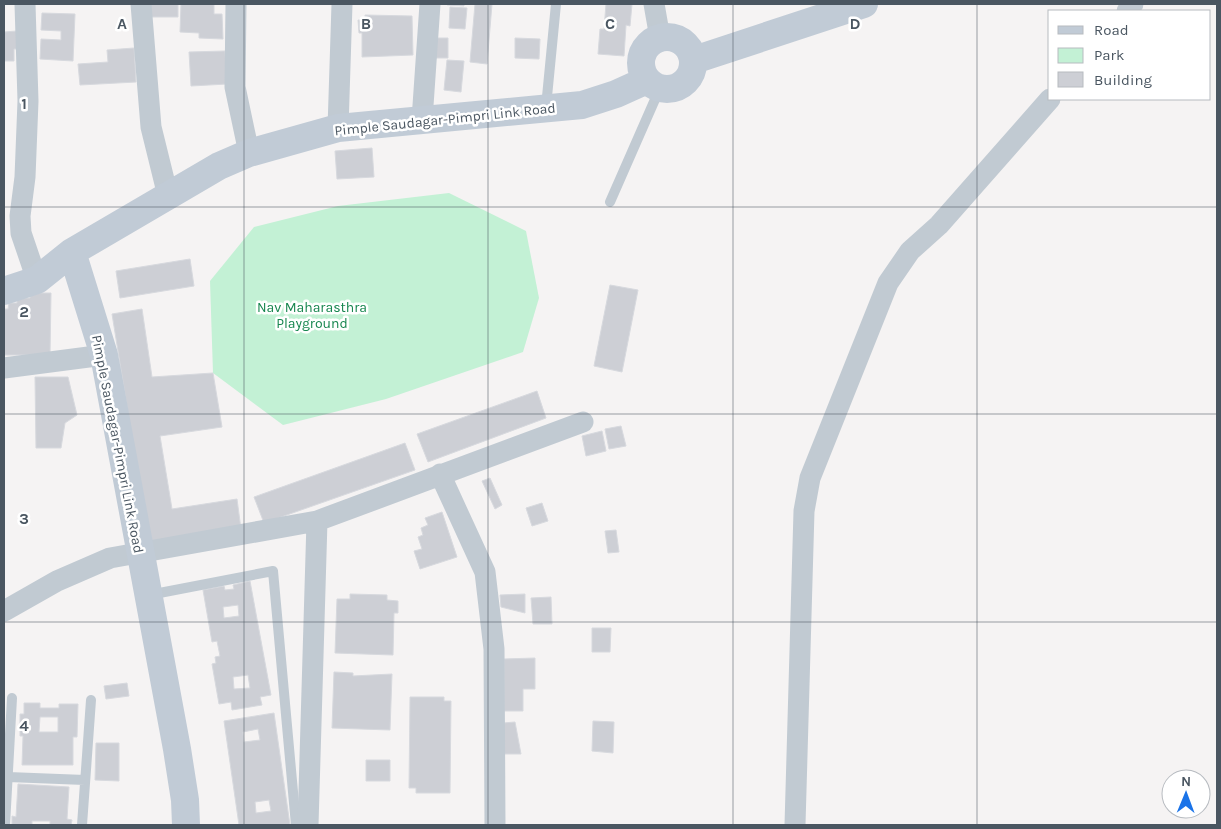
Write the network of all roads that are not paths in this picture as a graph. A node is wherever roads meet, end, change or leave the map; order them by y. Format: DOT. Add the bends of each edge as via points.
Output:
graph roads {
  1 [pos="25,4"];
  2 [pos="141,4"];
  3 [pos="236,4"];
  4 [pos="342,4"];
  5 [pos="430,4"];
  6 [pos="556,4"];
  7 [pos="654,4"];
  8 [pos="864,4"];
  9 [pos="822,11"];
  10 [pos="660,38"];
  11 [pos="694,60"];
  12 [pos="654,84"];
  13 [pos="1049,100"];
  14 [pos="546,108"];
  15 [pos="422,120"];
  16 [pos="338,128"];
  17 [pos="249,153"];
  18 [pos="168,196"];
  19 [pos="610,202"];
  20 [pos="72,252"];
  21 [pos="37,280"];
  22 [pos="4,290"];
  23 [pos="104,355"];
  24 [pos="4,368"];
  25 [pos="583,422"];
  26 [pos="440,474"];
  27 [pos="317,521"];
  28 [pos="139,553"];
  29 [pos="148,596"];
  30 [pos="4,611"];
  31 [pos="12,698"];
  32 [pos="91,700"];
  33 [pos="8,777"];
  34 [pos="85,780"];
  35 [pos="5,825"];
  36 [pos="82,825"];
  37 [pos="186,825"];
  38 [pos="296,825"];
  39 [pos="308,825"];
  40 [pos="495,825"];
  41 [pos="795,825"];
  1 -- 21 [label="street" via="28,101 20,216 21,233"];
  2 -- 18 [label="street" via="151,127"];
  3 -- 17 [label="street" via="235,87"];
  4 -- 16 [label="street"];
  5 -- 15 [label="street"];
  6 -- 14 [label="lane"];
  7 -- 10 [label="street"];
  8 -- 9 [label="street"];
  9 -- 11 [label="street"];
  10 -- 11 [label="street" via="680,40"];
  10 -- 12 [label="street" via="647,47 642,56 641,66"];
  11 -- 12 [label="street" via="693,70 676,88"];
  12 -- 14 [label="street, Pimple Saudagar-Pimpri Link Road" via="582,105"];
  12 -- 19 [label="lane"];
  13 -- 41 [label="street" via="939,225 910,251 888,283 810,478 804,511"];
  14 -- 15 [label="street, Pimple Saudagar-Pimpri Link Road"];
  15 -- 16 [label="street, Pimple Saudagar-Pimpri Link Road"];
  16 -- 17 [label="street, Pimple Saudagar-Pimpri Link Road"];
  17 -- 18 [label="street, Pimple Saudagar-Pimpri Link Road" via="219,166"];
  18 -- 20 [label="street, Pimple Saudagar-Pimpri Link Road"];
  20 -- 21 [label="street"];
  20 -- 23 [label="street, Pimple Saudagar-Pimpri Link Road"];
  21 -- 22 [label="street"];
  23 -- 24 [label="street"];
  23 -- 28 [label="street, Pimple Saudagar-Pimpri Link Road"];
  25 -- 26 [label="street"];
  26 -- 27 [label="street"];
  26 -- 40 [label="street" via="485,572 494,649"];
  27 -- 28 [label="street"];
  27 -- 39 [label="street"];
  28 -- 29 [label="street, Pimple Saudagar-Pimpri Link Road"];
  28 -- 30 [label="street" via="110,558 56,581"];
  29 -- 37 [label="street, Pimple Saudagar-Pimpri Link Road" via="178,749"];
  29 -- 38 [label="lane" via="273,571"];
  31 -- 33 [label="lane"];
  32 -- 34 [label="lane"];
  33 -- 34 [label="lane"];
  33 -- 35 [label="lane"];
  34 -- 36 [label="lane"];
}
